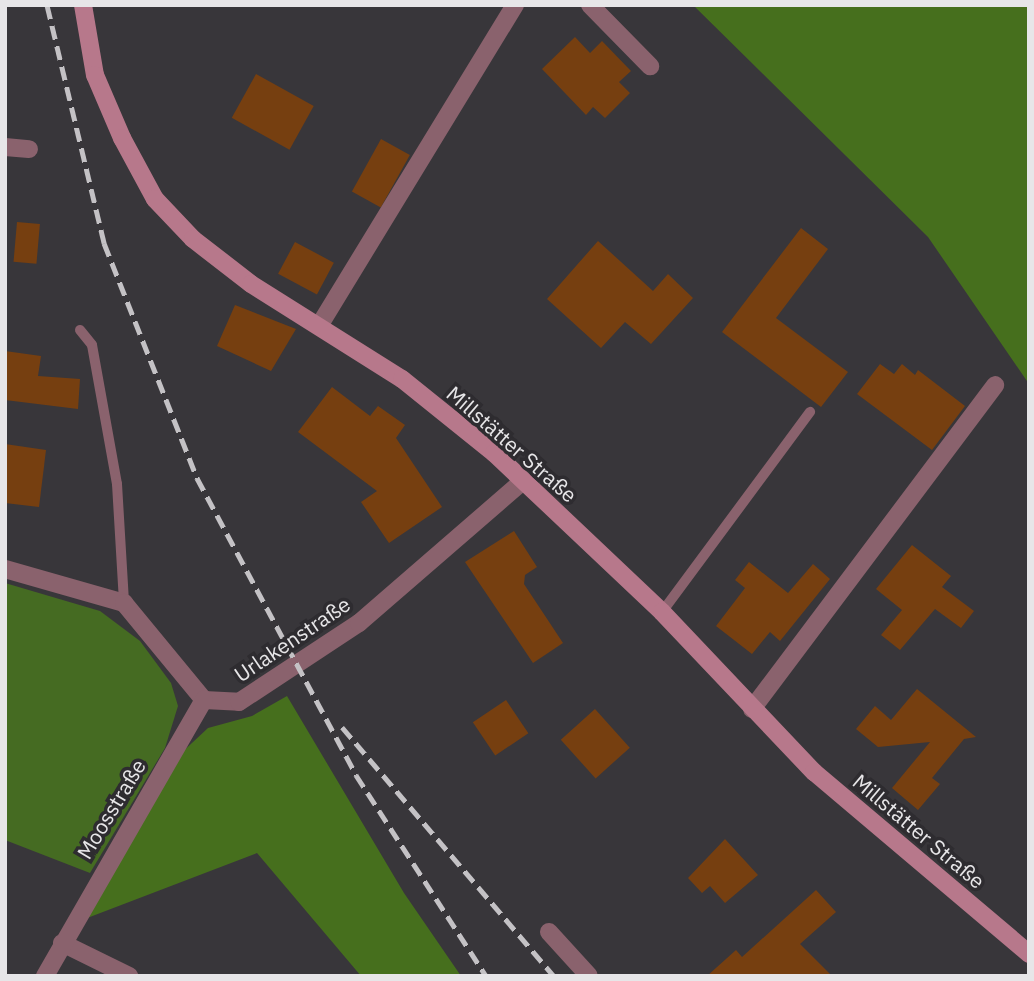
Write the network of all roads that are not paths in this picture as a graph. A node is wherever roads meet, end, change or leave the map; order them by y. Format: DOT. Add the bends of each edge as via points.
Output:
graph roads {
  1 [pos="83,5"];
  2 [pos="515,5"];
  3 [pos="590,5"];
  4 [pos="650,66"];
  5 [pos="5,147"];
  6 [pos="29,149"];
  7 [pos="319,326"];
  8 [pos="80,330"];
  9 [pos="995,385"];
  10 [pos="810,412"];
  11 [pos="523,481"];
  12 [pos="5,569"];
  13 [pos="124,604"];
  14 [pos="662,612"];
  15 [pos="204,700"];
  16 [pos="752,709"];
  17 [pos="549,932"];
  18 [pos="62,943"];
  19 [pos="1029,954"];
  20 [pos="46,976"];
  21 [pos="129,976"];
  22 [pos="589,976"];
  1 -- 7 [label="street, Millstätter Straße" via="95,75 155,199 241,276"];
  2 -- 7 [label="street"];
  3 -- 4 [label="street"];
  5 -- 6 [label="street"];
  7 -- 11 [label="street, Millstätter Straße" via="402,379"];
  8 -- 13 [label="lane" via="92,345 109,435"];
  9 -- 16 [label="street"];
  10 -- 14 [label="lane"];
  11 -- 14 [label="street, Millstätter Straße"];
  11 -- 15 [label="street, Urlakenstraße" via="359,623 255,694 230,704"];
  12 -- 13 [label="street" via="104,593"];
  13 -- 15 [label="street"];
  14 -- 16 [label="street, Millstätter Straße"];
  15 -- 18 [label="street, Moosstraße"];
  16 -- 19 [label="street, Millstätter Straße" via="814,772"];
  17 -- 22 [label="street"];
  18 -- 20 [label="street, Moosstraße"];
  18 -- 21 [label="street"];
}
